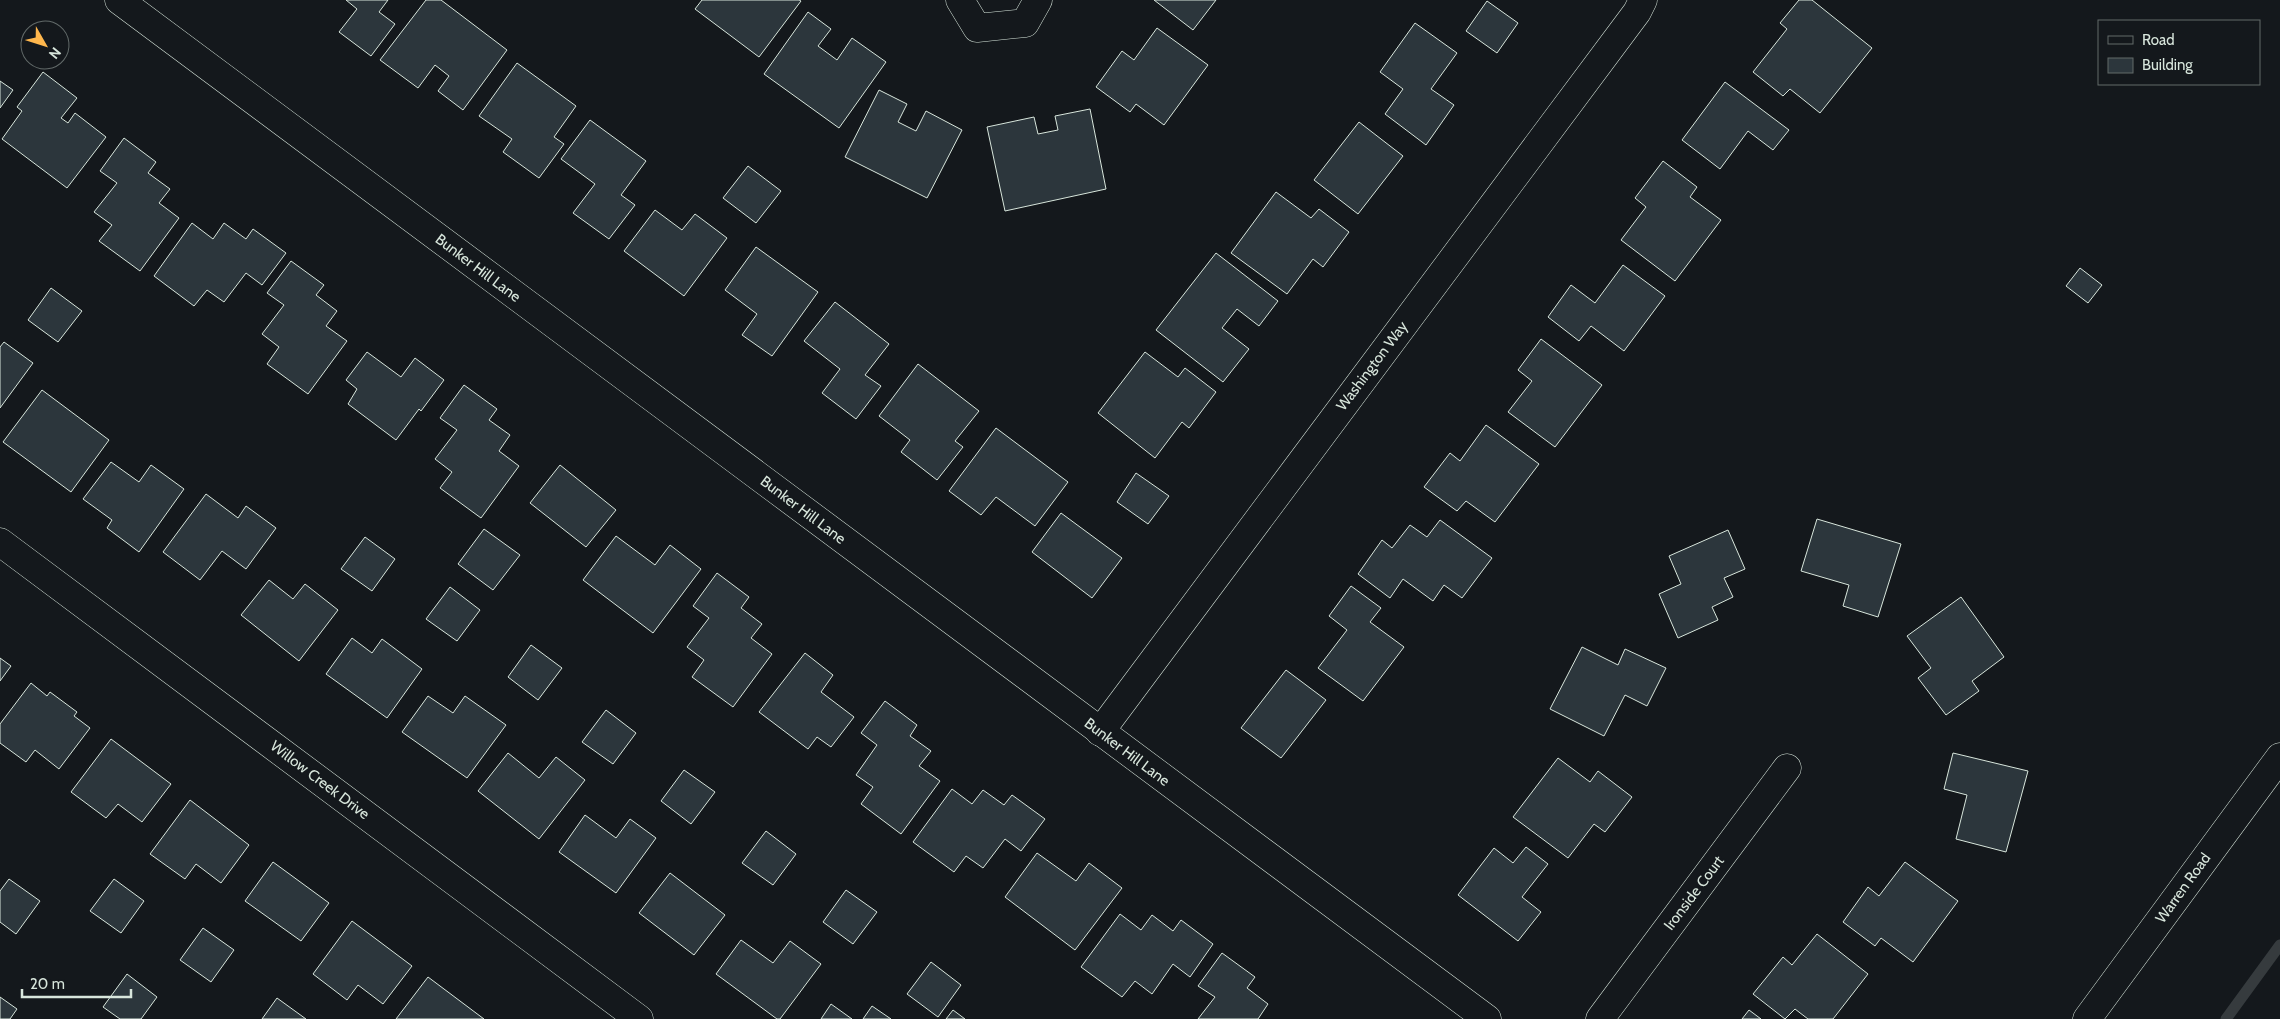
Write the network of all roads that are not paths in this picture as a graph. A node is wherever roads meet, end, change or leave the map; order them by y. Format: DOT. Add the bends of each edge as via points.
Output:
graph roads {
  1 [pos="119,0"];
  2 [pos="960,0"];
  3 [pos="1038,0"];
  4 [pos="1643,0"];
  5 [pos="0,542"];
  6 [pos="1100,732"];
  7 [pos="2280,757"];
  8 [pos="1787,768"];
  9 [pos="639,1019"];
  10 [pos="1487,1019"];
  11 [pos="1600,1019"];
  12 [pos="2087,1019"];
  1 -- 6 [label="street, Bunker Hill Lane"];
  2 -- 3 [label="street" via="977,28 1026,23"];
  4 -- 6 [label="street, Washington Way" via="1638,12"];
  5 -- 9 [label="street, Willow Creek Drive"];
  6 -- 10 [label="street, Bunker Hill Lane"];
  7 -- 12 [label="street, Warren Road"];
  8 -- 11 [label="street, Ironside Court"];
}
